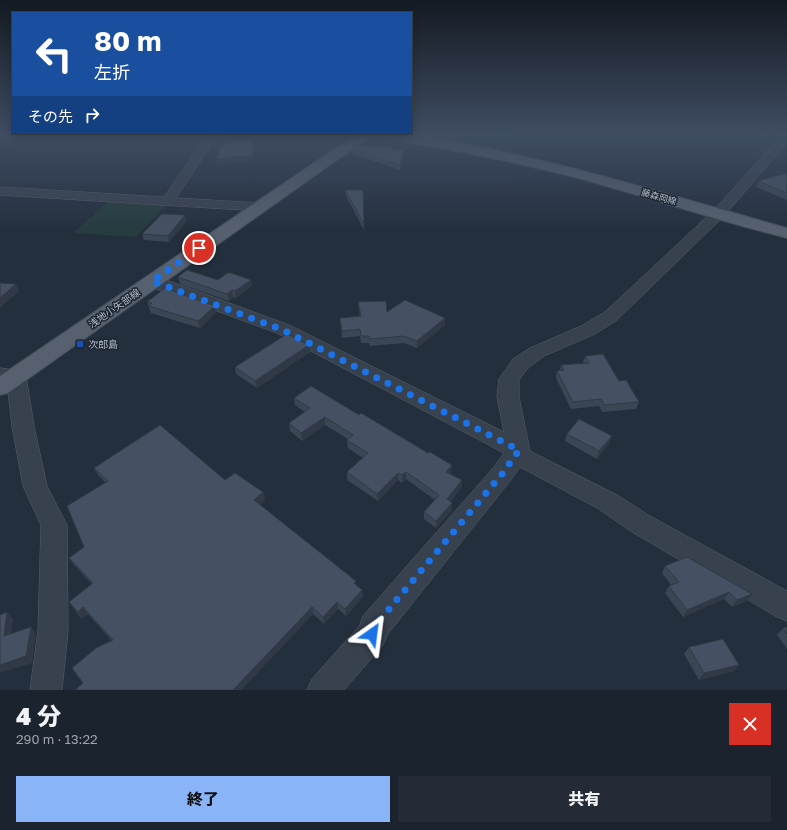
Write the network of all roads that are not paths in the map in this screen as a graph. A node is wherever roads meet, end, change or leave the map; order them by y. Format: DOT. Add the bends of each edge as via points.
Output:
graph roads {
  1 [pos="191,167"];
  2 [pos="317,167"];
  3 [pos="549,167"];
  4 [pos="765,167"];
  5 [pos="0,191"];
  6 [pos="167,202"];
  7 [pos="259,207"];
  8 [pos="718,214"];
  9 [pos="787,233"];
  10 [pos="152,281"];
  11 [pos="5,380"];
  12 [pos="518,452"];
  13 [pos="787,607"];
  14 [pos="46,690"];
  15 [pos="323,690"];
  1 -- 6 [label="street"];
  2 -- 7 [label="main road, 浅地小矢部線"];
  3 -- 8 [label="main road, 藤森岡線"];
  4 -- 8 [label="street"];
  5 -- 6 [label="street"];
  6 -- 7 [label="street"];
  7 -- 10 [label="main road, 浅地小矢部線"];
  8 -- 9 [label="main road, 藤森岡線"];
  8 -- 12 [label="street" via="611,316 588,330 537,352 520,364 509,379 508,397"];
  10 -- 11 [label="main road, 浅地小矢部線"];
  10 -- 12 [label="street" via="283,330"];
  11 -- 14 [label="street" via="23,426 35,486 54,525 54,631"];
  12 -- 13 [label="street"];
  12 -- 15 [label="street" via="374,627 372,634"];
}
